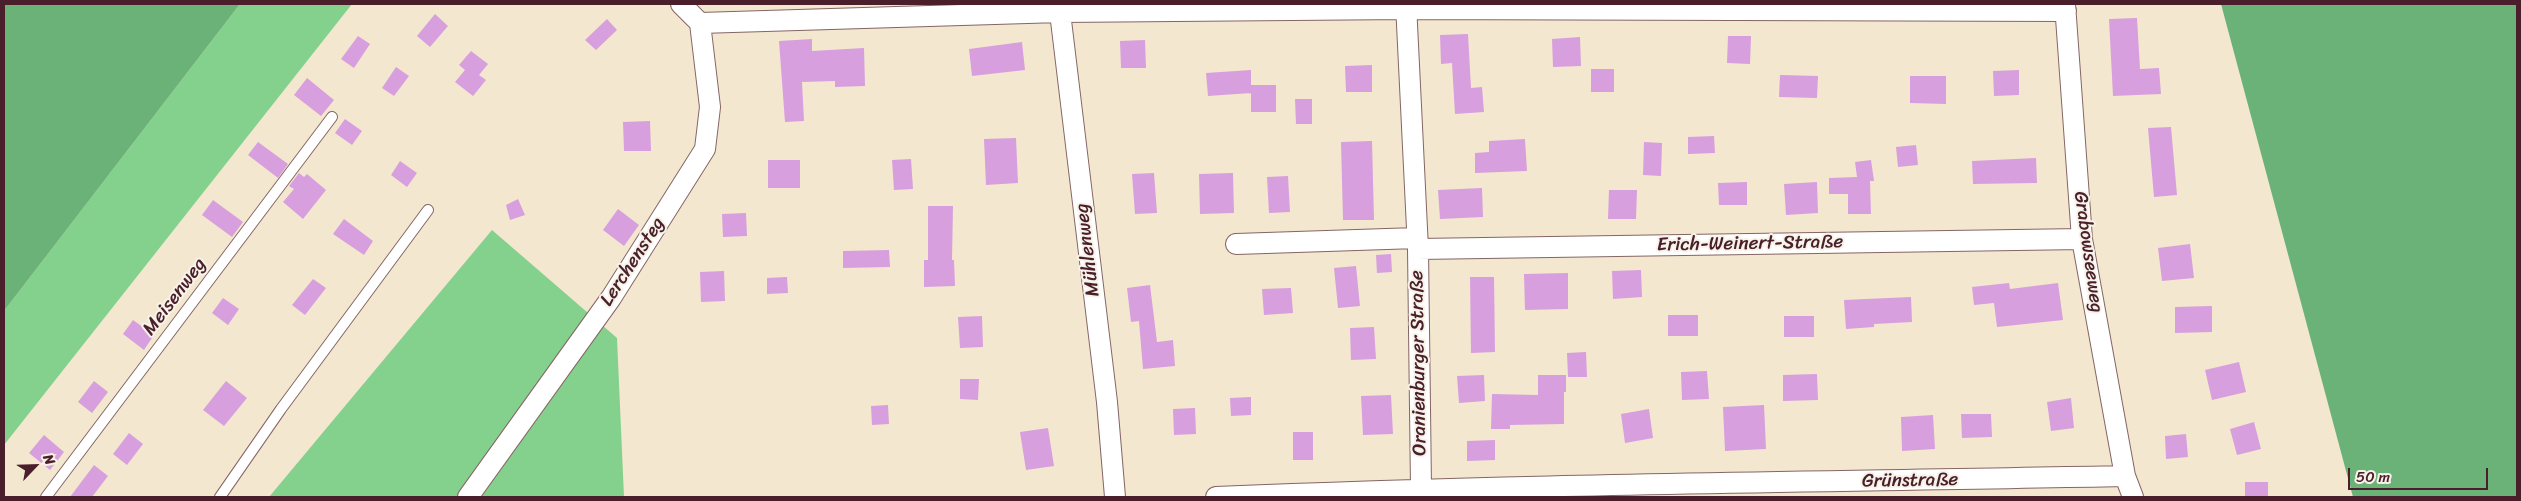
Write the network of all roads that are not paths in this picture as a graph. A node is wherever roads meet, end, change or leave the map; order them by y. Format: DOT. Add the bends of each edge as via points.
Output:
graph roads {
  1 [pos="681,4"];
  2 [pos="1406,6"];
  3 [pos="2065,7"];
  4 [pos="1059,8"];
  5 [pos="700,23"];
  6 [pos="332,117"];
  7 [pos="428,210"];
  8 [pos="2082,239"];
  9 [pos="1417,243"];
  10 [pos="1236,244"];
  11 [pos="2125,476"];
  12 [pos="1420,488"];
  13 [pos="1535,493"];
  14 [pos="46,497"];
  15 [pos="220,497"];
  16 [pos="468,497"];
  17 [pos="1115,497"];
  18 [pos="1216,497"];
  19 [pos="2133,497"];
  1 -- 5 [label="street"];
  2 -- 3 [label="street"];
  2 -- 4 [label="street"];
  2 -- 9 [label="street, Oranienburger Straße"];
  3 -- 8 [label="street, Grabowseeweg"];
  4 -- 5 [label="street"];
  4 -- 17 [label="street, Mühlenweg" via="1107,402"];
  5 -- 16 [label="street, Lerchensteg" via="710,106 704,149 611,298"];
  6 -- 14 [label="lane, Meisenweg"];
  7 -- 15 [label="lane"];
  8 -- 9 [label="street, Erich-Weinert-Straße"];
  8 -- 11 [label="street, Grabowseeweg"];
  9 -- 10 [label="street"];
  9 -- 12 [label="street, Oranienburger Straße"];
  11 -- 13 [label="street, Grünstraße"];
  11 -- 19 [label="street, Grabowseeweg"];
  12 -- 13 [label="street, Grünstraße"];
  12 -- 18 [label="street, Grünstraße"];
}
